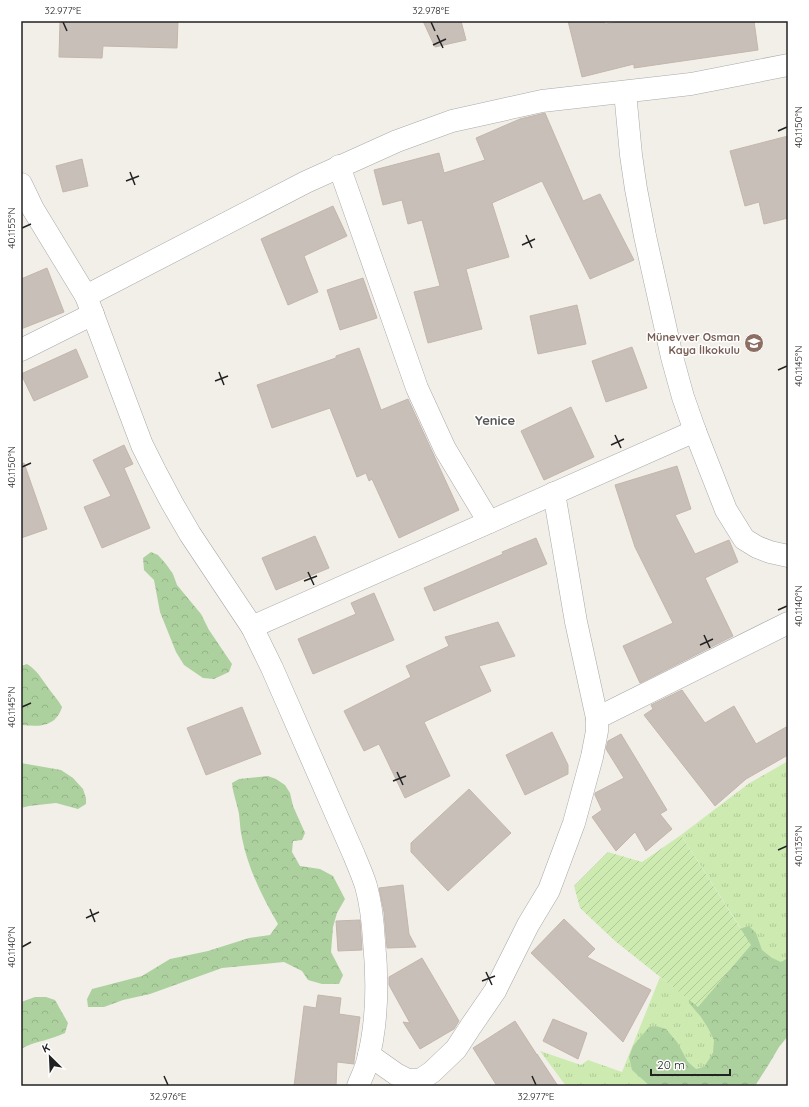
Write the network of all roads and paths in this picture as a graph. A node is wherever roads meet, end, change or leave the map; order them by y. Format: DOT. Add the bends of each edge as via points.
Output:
graph roads {
  1 [pos="788,65"];
  2 [pos="625,92"];
  3 [pos="339,166"];
  4 [pos="21,184"];
  5 [pos="90,305"];
  6 [pos="21,350"];
  7 [pos="695,431"];
  8 [pos="554,493"];
  9 [pos="489,522"];
  10 [pos="788,556"];
  11 [pos="788,623"];
  12 [pos="252,627"];
  13 [pos="597,718"];
  14 [pos="369,1055"];
  15 [pos="358,1086"];
  1 -- 2 [label="street" via="691,84"];
  2 -- 3 [label="street" via="542,101 452,121"];
  2 -- 7 [label="street" via="631,155 645,236 672,357"];
  3 -- 5 [label="street" via="306,182"];
  3 -- 9 [label="street" via="417,388 445,449"];
  4 -- 5 [label="street"];
  5 -- 6 [label="street"];
  5 -- 12 [label="street" via="154,471 190,534"];
  7 -- 8 [label="street"];
  7 -- 10 [label="street" via="726,510 744,539 757,547"];
  8 -- 9 [label="street"];
  8 -- 13 [label="street" via="576,622"];
  9 -- 12 [label="street"];
  11 -- 13 [label="street"];
  12 -- 14 [label="street" via="366,886 372,916 377,1007"];
  13 -- 14 [label="street" via="592,757 574,823 549,890 495,990 456,1049 420,1080 408,1080"];
  14 -- 15 [label="street"];
}
